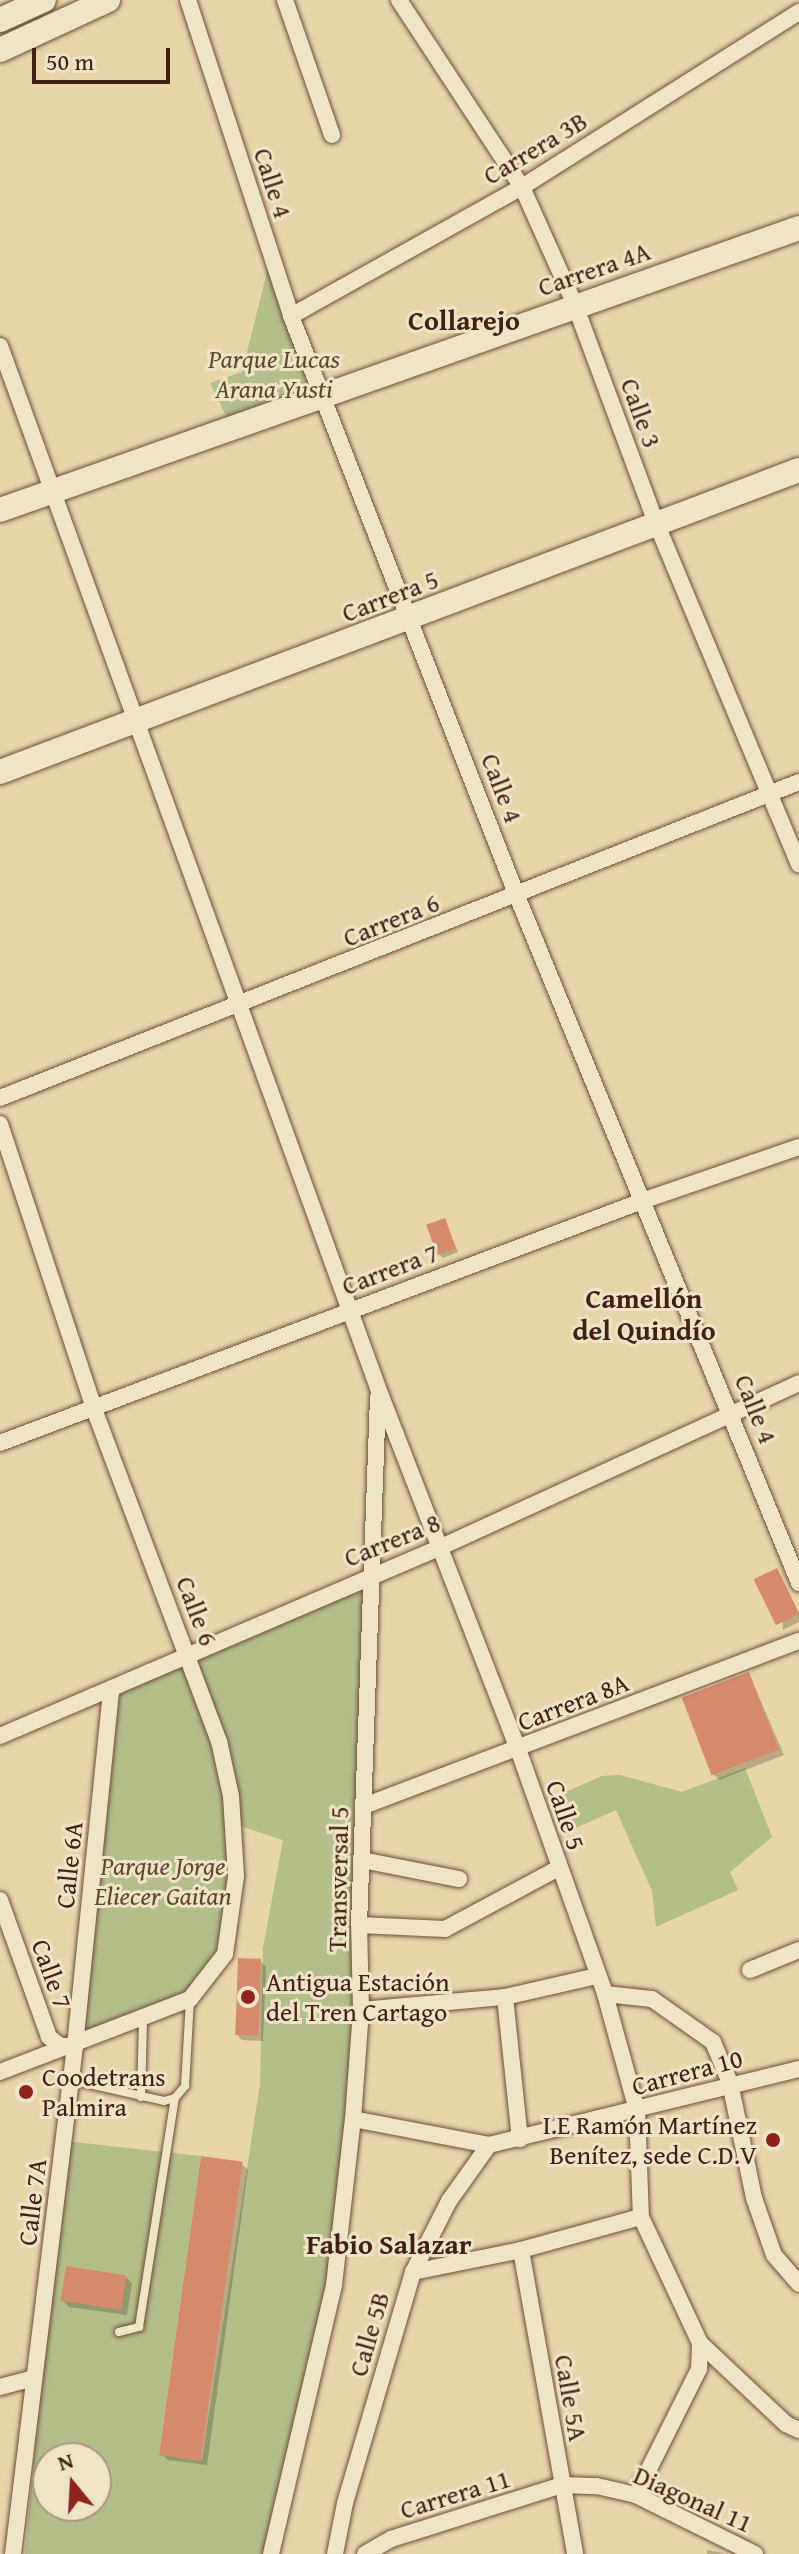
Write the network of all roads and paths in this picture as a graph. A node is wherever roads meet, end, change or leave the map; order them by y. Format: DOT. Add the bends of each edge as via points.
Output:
graph roads {
  1 [pos="44,0"];
  2 [pos="108,0"];
  3 [pos="188,0"];
  4 [pos="285,0"];
  5 [pos="399,0"];
  6 [pos="799,12"];
  7 [pos="0,20"];
  8 [pos="0,50"];
  9 [pos="332,135"];
  10 [pos="522,187"];
  11 [pos="799,228"];
  12 [pos="575,305"];
  13 [pos="291,316"];
  14 [pos="0,346"];
  15 [pos="322,395"];
  16 [pos="799,470"];
  17 [pos="53,491"];
  18 [pos="0,510"];
  19 [pos="657,525"];
  20 [pos="411,617"];
  21 [pos="140,723"];
  22 [pos="0,772"];
  23 [pos="799,782"];
  24 [pos="773,792"];
  25 [pos="799,864"];
  26 [pos="517,896"];
  27 [pos="242,1005"];
  28 [pos="0,1098"];
  29 [pos="0,1124"];
  30 [pos="799,1147"];
  31 [pos="642,1201"];
  32 [pos="353,1309"];
  33 [pos="799,1383"];
  34 [pos="378,1388"];
  35 [pos="94,1409"];
  36 [pos="733,1413"];
  37 [pos="0,1443"];
  38 [pos="439,1548"];
  39 [pos="370,1574"];
  40 [pos="799,1583"];
  41 [pos="799,1641"];
  42 [pos="189,1656"];
  43 [pos="111,1689"];
  44 [pos="0,1736"];
  45 [pos="518,1749"];
  46 [pos="364,1806"];
  47 [pos="362,1860"];
  48 [pos="559,1868"];
  49 [pos="459,1879"];
  50 [pos="0,1900"];
  51 [pos="359,1925"];
  52 [pos="799,1950"];
  53 [pos="750,1970"];
  54 [pos="597,1976"];
  55 [pos="605,1994"];
  56 [pos="505,1997"];
  57 [pos="190,1999"];
  58 [pos="361,2010"];
  59 [pos="143,2018"];
  60 [pos="75,2046"];
  61 [pos="799,2069"];
  62 [pos="0,2072"];
  63 [pos="71,2080"];
  64 [pos="730,2083"];
  65 [pos="141,2097"];
  66 [pos="175,2098"];
  67 [pos="637,2110"];
  68 [pos="353,2119"];
  69 [pos="520,2139"];
  70 [pos="489,2145"];
  71 [pos="641,2217"];
  72 [pos="521,2250"];
  73 [pos="413,2272"];
  74 [pos="799,2284"];
  75 [pos="119,2332"];
  76 [pos="700,2343"];
  77 [pos="34,2378"];
  78 [pos="0,2387"];
  79 [pos="799,2430"];
  80 [pos="562,2485"];
  81 [pos="636,2495"];
  82 [pos="13,2554"];
  83 [pos="271,2554"];
  84 [pos="335,2554"];
  85 [pos="365,2554"];
  86 [pos="575,2554"];
  87 [pos="755,2554"];
  1 -- 7 [label="main road"];
  2 -- 8 [label="main road"];
  3 -- 13 [label="street, Calle 4"];
  4 -- 9 [label="street"];
  5 -- 10 [label="street, Calle 3"];
  6 -- 10 [label="street, Carrera 3B"];
  10 -- 12 [label="street, Calle 3"];
  10 -- 13 [label="street, Carrera 3B"];
  11 -- 12 [label="main road, Carrera 4A"];
  12 -- 15 [label="main road, Carrera 4A"];
  12 -- 19 [label="street, Calle 3"];
  13 -- 15 [label="street, Calle 4"];
  14 -- 17 [label="street, Calle 5"];
  15 -- 17 [label="main road, Carrera 4A"];
  15 -- 20 [label="street, Calle 4"];
  16 -- 19 [label="main road, Carrera 5"];
  17 -- 18 [label="main road, Carrera 4A"];
  17 -- 21 [label="street, Calle 5"];
  19 -- 20 [label="main road, Carrera 5"];
  19 -- 24 [label="street, Calle 3"];
  20 -- 21 [label="main road, Carrera 5"];
  20 -- 26 [label="street, Calle 4"];
  21 -- 22 [label="main road, Carrera 5"];
  21 -- 27 [label="street, Calle 5"];
  23 -- 24 [label="street, Carrera 6"];
  24 -- 25 [label="street, Calle 3"];
  24 -- 26 [label="street, Carrera 6"];
  26 -- 27 [label="street, Carrera 6"];
  26 -- 31 [label="street, Calle 4"];
  27 -- 28 [label="street, Carrera 6"];
  27 -- 32 [label="street, Calle 5"];
  29 -- 35 [label="street, Calle 6"];
  30 -- 31 [label="street, Carrera 7"];
  31 -- 32 [label="street, Carrera 7"];
  31 -- 36 [label="street, Calle 4"];
  32 -- 34 [label="street, Calle 5"];
  32 -- 35 [label="street, Carrera 7"];
  33 -- 36 [label="street, Carrera 8"];
  34 -- 38 [label="street, Calle 5"];
  34 -- 39 [label="street, Transversal 5"];
  35 -- 37 [label="street, Carrera 7"];
  35 -- 42 [label="street, Calle 6"];
  36 -- 38 [label="street, Carrera 8"];
  36 -- 40 [label="street, Calle 4"];
  38 -- 39 [label="street, Carrera 8"];
  38 -- 45 [label="street, Calle 5"];
  39 -- 42 [label="street, Carrera 8"];
  39 -- 46 [label="street, Transversal 5"];
  41 -- 45 [label="street, Carrera 8A"];
  42 -- 43 [label="street, Carrera 8"];
  42 -- 57 [label="street, Calle 6" via="229,1788 236,1876 225,1954"];
  43 -- 44 [label="street, Carrera 8"];
  43 -- 60 [label="street, Calle 6A"];
  45 -- 46 [label="street, Carrera 8A"];
  45 -- 48 [label="street, Calle 5"];
  46 -- 47 [label="street, Transversal 5"];
  47 -- 49 [label="street"];
  47 -- 51 [label="street, Transversal 5"];
  48 -- 51 [label="street" via="445,1929"];
  48 -- 54 [label="street, Calle 5"];
  50 -- 60 [label="street, Calle 7" via="49,2037 60,2046"];
  51 -- 58 [label="street, Transversal 5"];
  52 -- 53 [label="street"];
  54 -- 55 [label="street, Calle 5"];
  54 -- 56 [label="street"];
  55 -- 64 [label="street" via="652,1999 683,2018 713,2042"];
  55 -- 67 [label="street, Calle 5"];
  56 -- 58 [label="street"];
  56 -- 69 [label="street"];
  57 -- 59 [label="street"];
  57 -- 66 [label="lane" via="185,2086"];
  58 -- 68 [label="street, Transversal 5"];
  59 -- 60 [label="street"];
  59 -- 65 [label="lane"];
  60 -- 62 [label="street"];
  60 -- 63 [label="street, Calle 7A"];
  61 -- 64 [label="street, Carrera 10"];
  63 -- 65 [label="lane"];
  63 -- 77 [label="street, Calle 7A"];
  64 -- 67 [label="street, Carrera 10"];
  64 -- 74 [label="street" via="754,2198 774,2255"];
  65 -- 66 [label="lane"];
  66 -- 75 [label="lane" via="139,2327"];
  67 -- 69 [label="street, Carrera 10"];
  67 -- 71 [label="street, Calle 5"];
  68 -- 70 [label="street, Carrera 10"];
  68 -- 83 [label="street, Transversal 5" via="334,2285"];
  69 -- 70 [label="street, Carrera 10"];
  70 -- 73 [label="street, Calle 5B" via="449,2201"];
  71 -- 72 [label="street"];
  71 -- 76 [label="street, Calle 5"];
  72 -- 73 [label="street"];
  72 -- 80 [label="street, Calle 5A"];
  73 -- 84 [label="street, Calle 5B"];
  76 -- 79 [label="street, Calle 5"];
  76 -- 81 [label="street" via="699,2369"];
  77 -- 78 [label="street"];
  77 -- 82 [label="street, Calle 7A"];
  80 -- 81 [label="street, Diagonal 11"];
  80 -- 85 [label="street, Carrera 11" via="391,2539"];
  80 -- 86 [label="street, Calle 5A"];
  81 -- 87 [label="street, Diagonal 11"];
}
